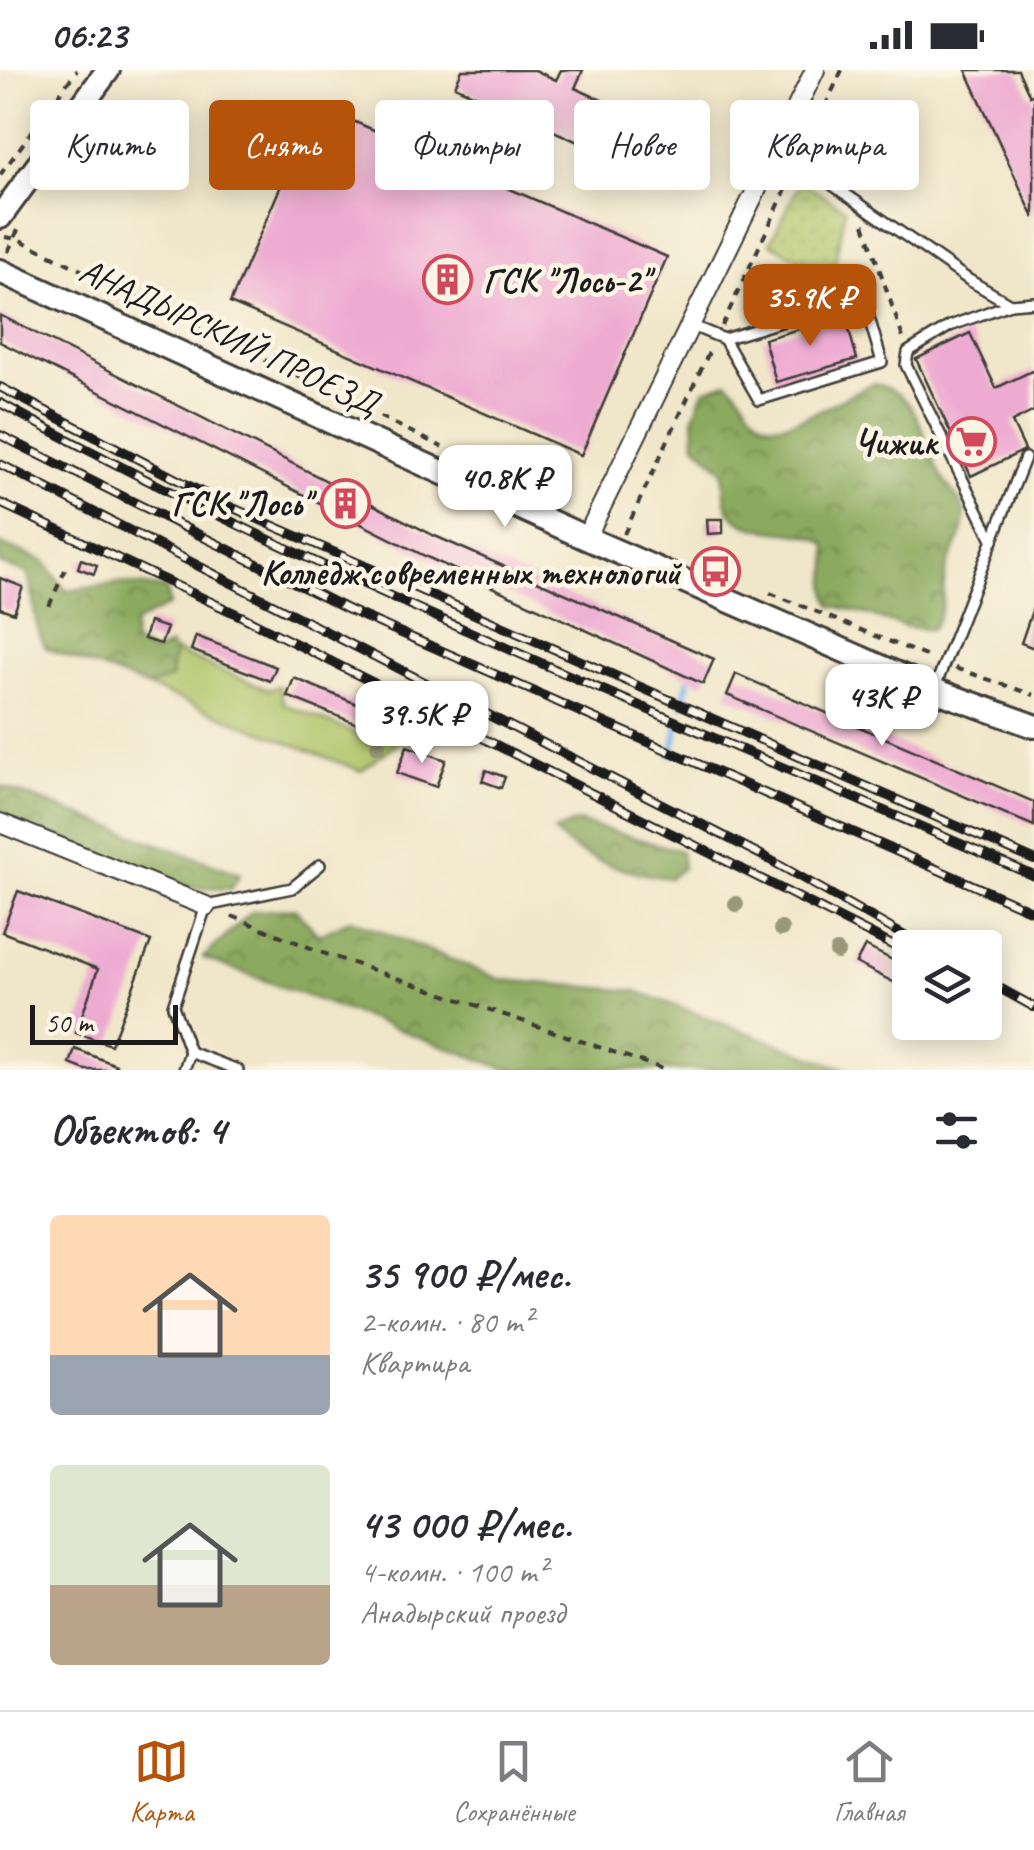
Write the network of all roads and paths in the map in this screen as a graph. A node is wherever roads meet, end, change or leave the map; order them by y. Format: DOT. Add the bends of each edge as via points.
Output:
graph roads {
  1 [pos="77,70"];
  2 [pos="108,70"];
  3 [pos="816,70"];
  4 [pos="842,70"];
  5 [pos="801,100"];
  6 [pos="828,100"];
  7 [pos="0,159"];
  8 [pos="6,166"];
  9 [pos="0,174"];
  10 [pos="757,190"];
  11 [pos="787,190"];
  12 [pos="839,190"];
  13 [pos="855,201"];
  14 [pos="0,216"];
  15 [pos="0,237"];
  16 [pos="0,270"];
  17 [pos="1034,302"];
  18 [pos="1010,304"];
  19 [pos="690,326"];
  20 [pos="721,338"];
  21 [pos="908,352"];
  22 [pos="455,454"];
  23 [pos="1025,458"];
  24 [pos="590,530"];
  25 [pos="993,540"];
  26 [pos="65,570"];
  27 [pos="766,592"];
  28 [pos="49,606"];
  29 [pos="944,664"];
  30 [pos="934,690"];
  31 [pos="1034,695"];
  32 [pos="1034,726"];
  33 [pos="0,822"];
  34 [pos="320,865"];
  35 [pos="206,906"];
  36 [pos="190,1052"];
  37 [pos="184,1070"];
  38 [pos="238,1070"];
  39 [pos="666,1070"];
  1 -- 8 [label="path"];
  2 -- 14 [label="street"];
  3 -- 5 [label="street"];
  4 -- 6 [label="path"];
  7 -- 8 [label="path"];
  8 -- 9 [label="path"];
  10 -- 19 [label="street"];
  11 -- 20 [label="path"];
  12 -- 13 [label="lane"];
  13 -- 18 [label="lane"];
  13 -- 21 [label="path"];
  15 -- 22 [label="path" via="18,239"];
  16 -- 24 [label="street, АНАДЫРСКИЙ ПРОЕЗД"];
  17 -- 18 [label="lane"];
  18 -- 21 [label="lane" via="950,326"];
  19 -- 20 [label="lane"];
  19 -- 24 [label="street"];
  20 -- 20 [label="lane" via="863,296 882,362 759,400"];
  20 -- 24 [label="path" via="624,534"];
  21 -- 25 [label="lane" via="906,365"];
  23 -- 25 [label="lane"];
  24 -- 30 [label="street, АНАДЫРСКИЙ ПРОЕЗД"];
  25 -- 29 [label="lane"];
  26 -- 28 [label="path"];
  27 -- 29 [label="path"];
  29 -- 30 [label="lane"];
  29 -- 31 [label="path"];
  30 -- 32 [label="street, АНАДЫРСКИЙ ПРОЕЗД"];
  33 -- 35 [label="street"];
  34 -- 35 [label="lane" via="292,888"];
  35 -- 36 [label="lane" via="174,1006"];
  35 -- 39 [label="path" via="322,954"];
  36 -- 37 [label="lane"];
  36 -- 38 [label="lane"];
}
